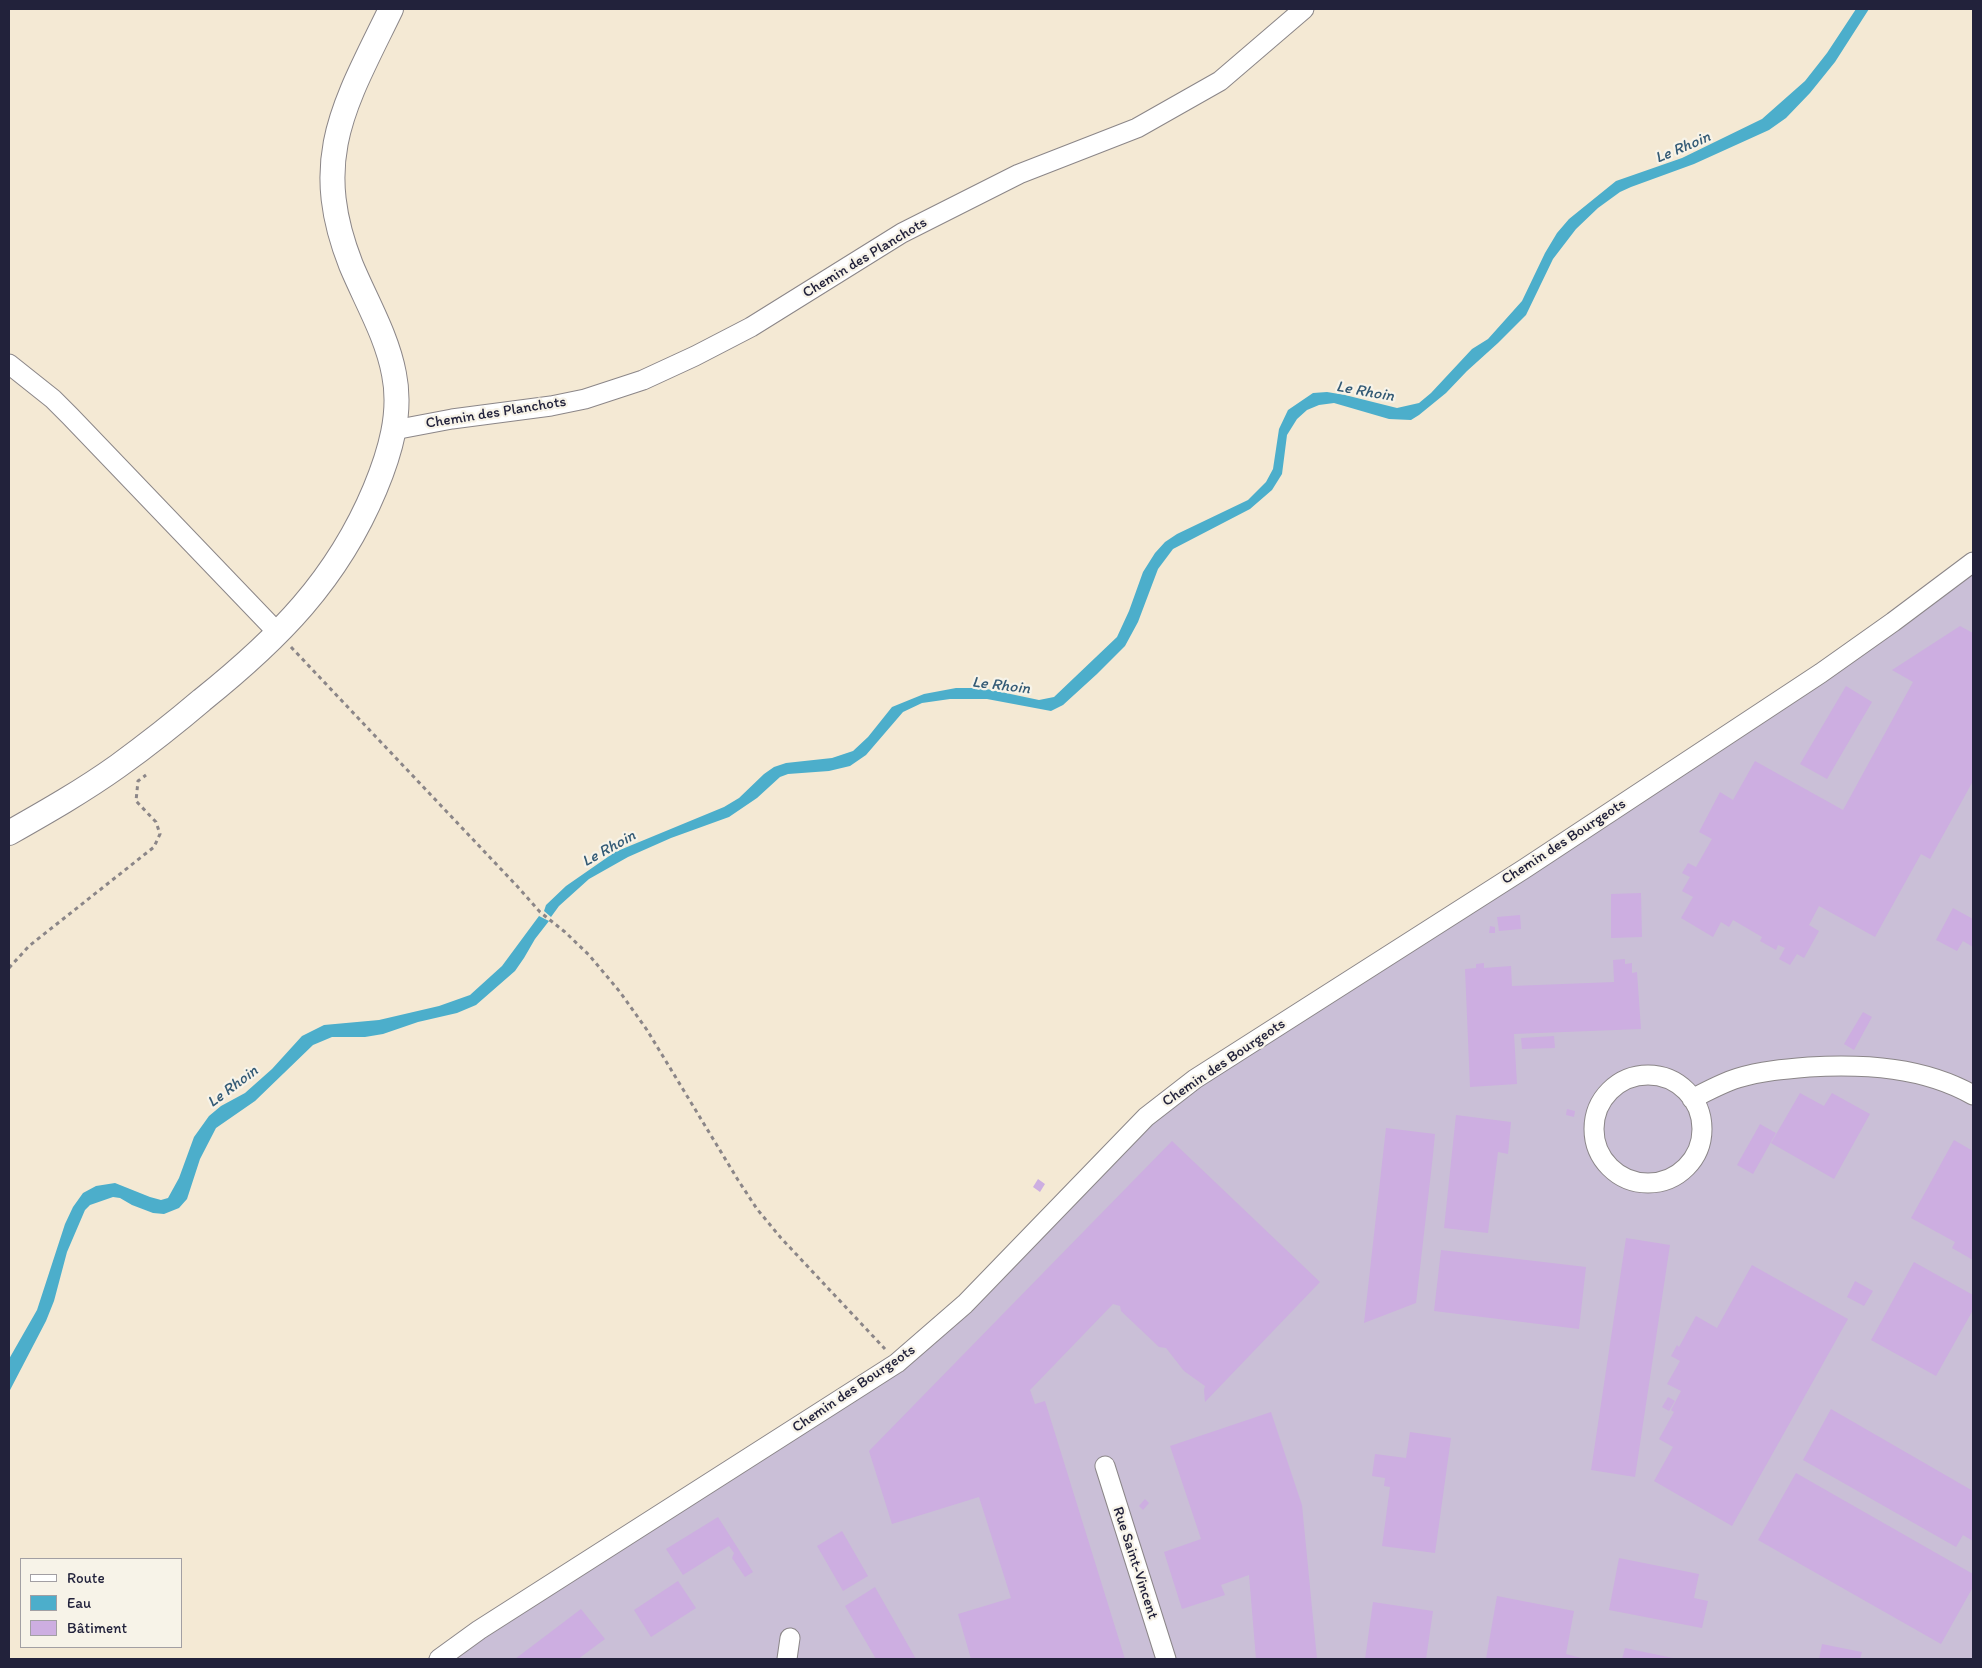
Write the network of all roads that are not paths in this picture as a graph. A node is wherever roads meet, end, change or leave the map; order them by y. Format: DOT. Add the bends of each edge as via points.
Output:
graph roads {
  1 [pos="391,9"];
  2 [pos="1304,9"];
  3 [pos="9,364"];
  4 [pos="394,430"];
  5 [pos="1973,562"];
  6 [pos="285,645"];
  7 [pos="9,833"];
  8 [pos="1973,1095"];
  9 [pos="1692,1099"];
  10 [pos="1105,1466"];
  11 [pos="790,1638"];
  12 [pos="439,1659"];
  13 [pos="787,1659"];
  14 [pos="1166,1659"];
  1 -- 4 [label="street" via="346,106 333,151 331,175 337,223 389,352 395,377"];
  2 -- 4 [label="street, Chemin des Planchots" via="1220,81 1137,128 1019,174 902,233 751,327 695,356 626,386 584,399 452,418"];
  3 -- 6 [label="street" via="70,416"];
  4 -- 6 [label="street" via="368,506 350,541 304,607"];
  5 -- 12 [label="street, Chemin des Bourgeots" via="1821,673 1170,1097 1146,1117 965,1304 897,1363 479,1630"];
  6 -- 7 [label="street" via="230,678 157,737 78,793"];
  8 -- 9 [label="street" via="1956,1085 1911,1072 1864,1066 1775,1069 1737,1078"];
  9 -- 9 [label="street" via="1678,1085 1661,1077 1635,1076 1622,1081 1603,1098 1594,1122 1594,1136 1603,1160 1611,1170 1634,1182 1648,1184 1672,1178 1692,1160 1702,1136 1698,1110"];
  10 -- 14 [label="street, Rue Saint-Vincent"];
  11 -- 13 [label="street"];
}
